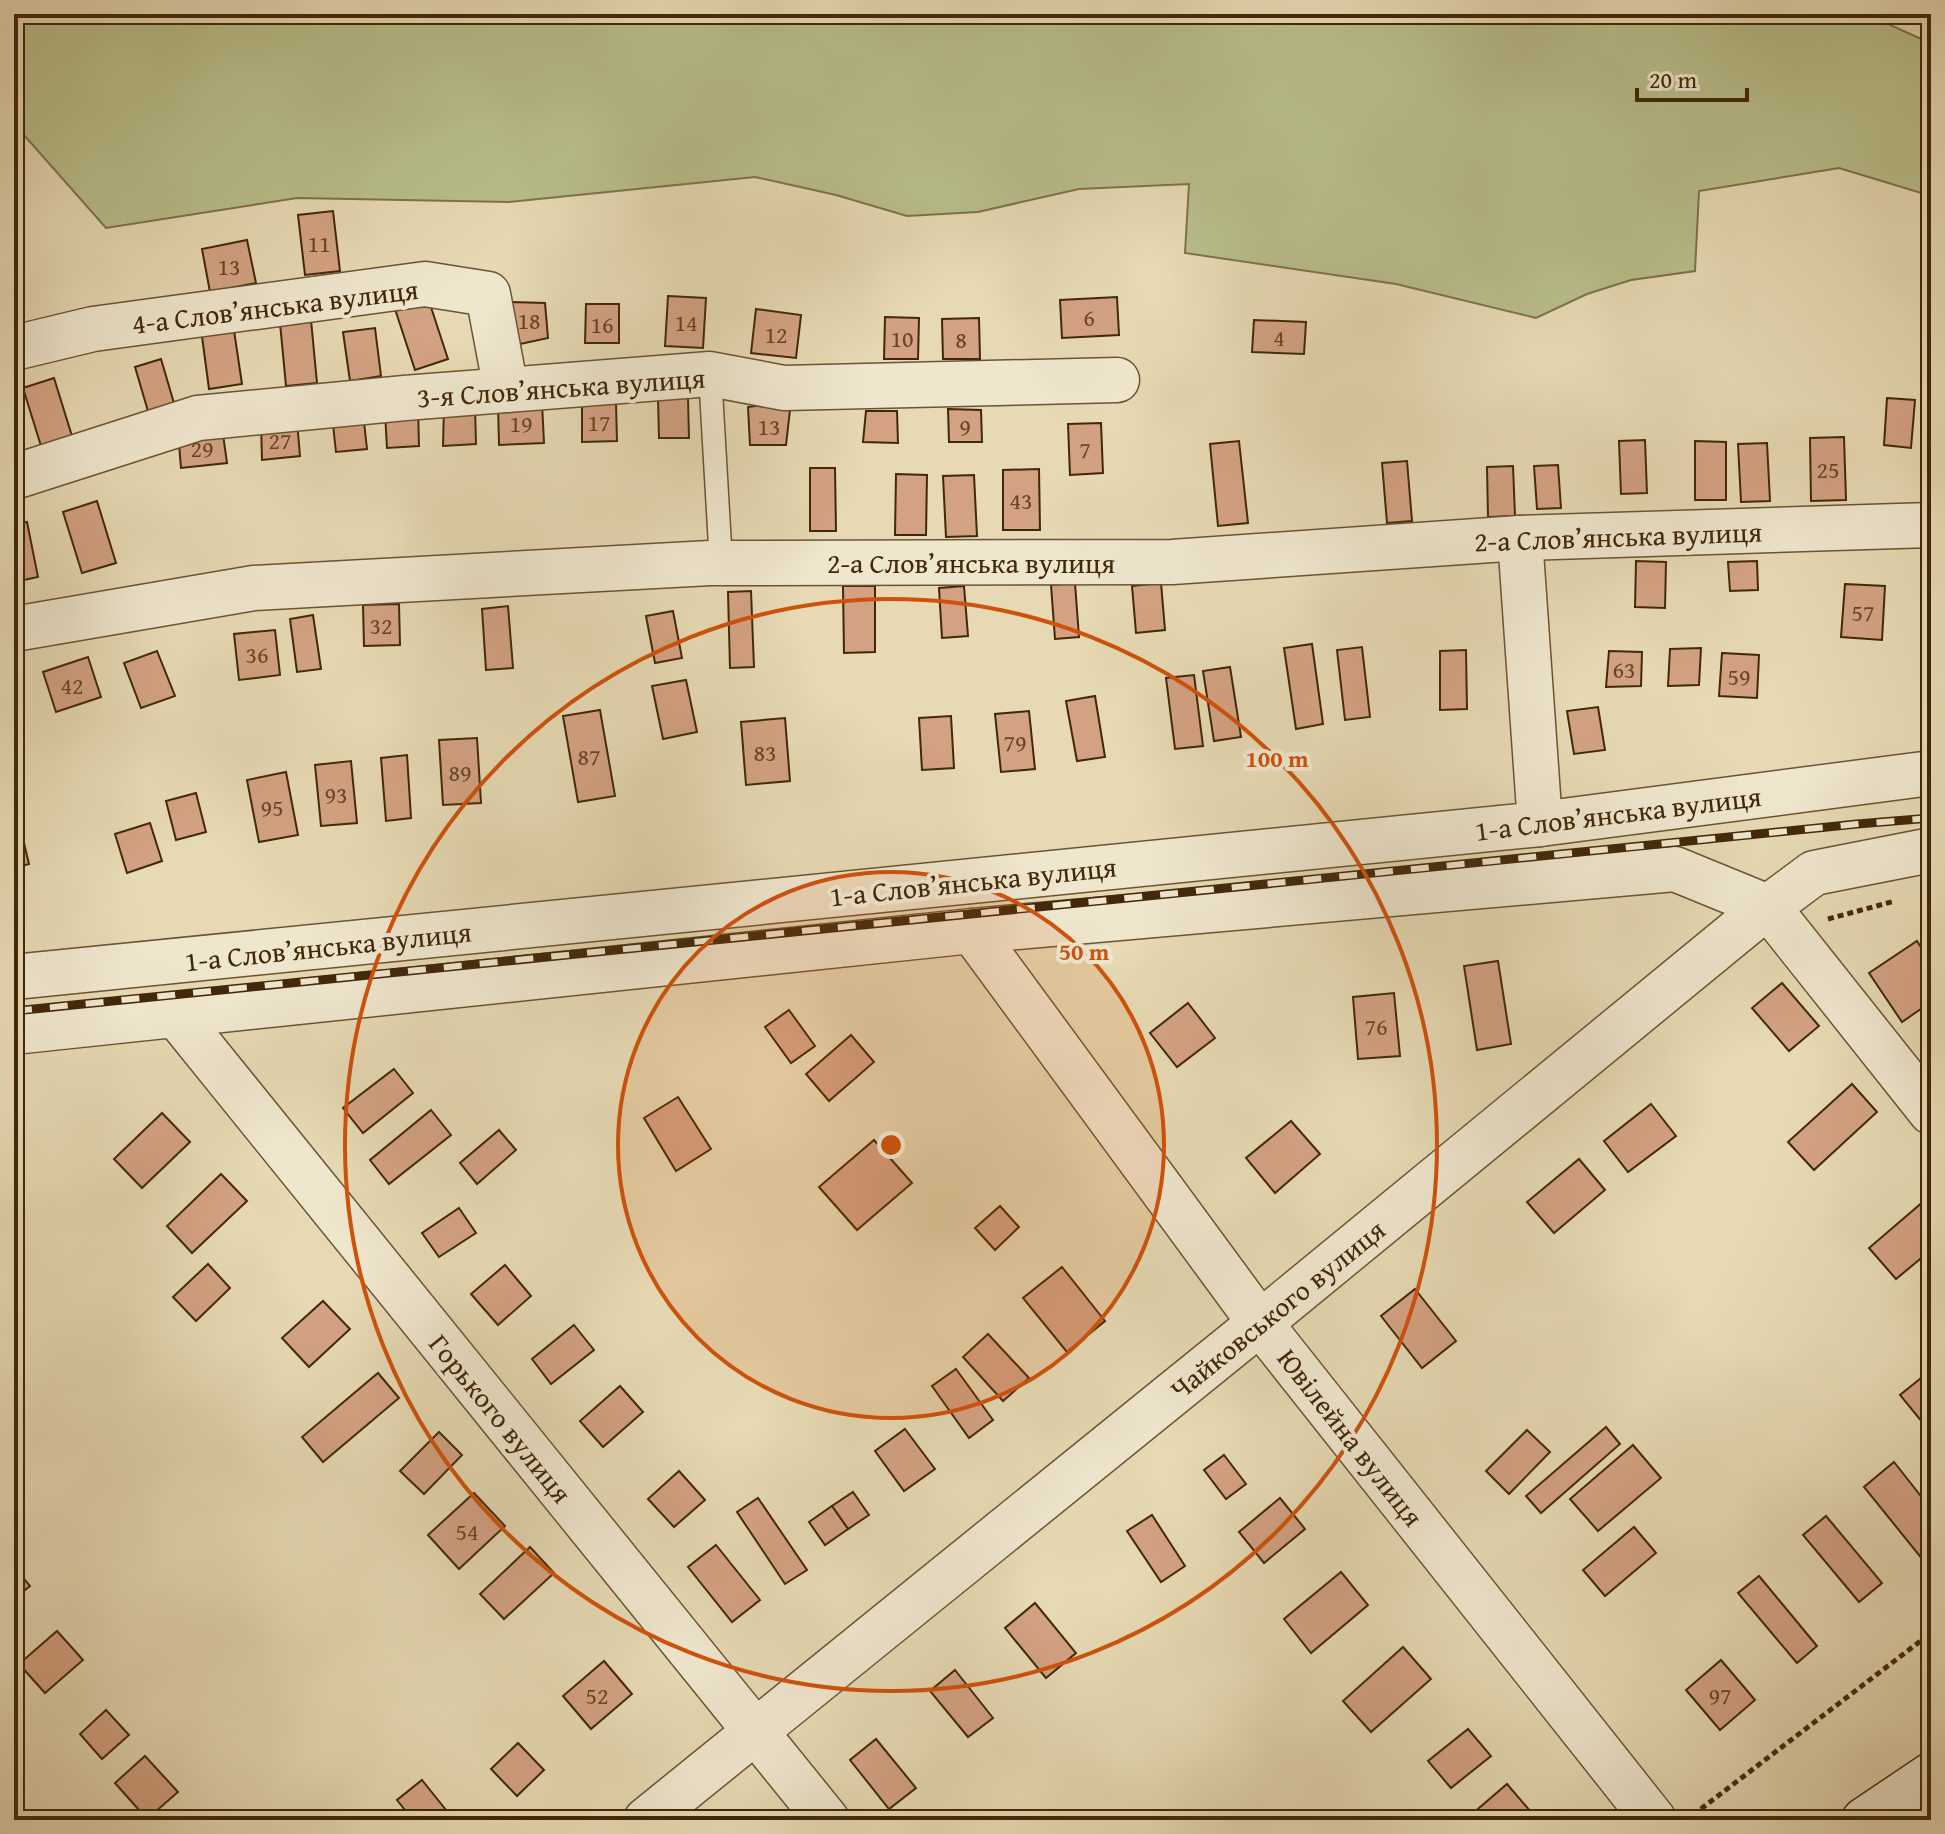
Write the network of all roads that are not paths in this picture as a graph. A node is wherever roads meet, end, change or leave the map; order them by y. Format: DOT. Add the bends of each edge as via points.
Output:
graph roads {
  1 [pos="14,348"];
  2 [pos="710,374"];
  3 [pos="1117,380"];
  4 [pos="506,390"];
  5 [pos="14,477"];
  6 [pos="1931,525"];
  7 [pos="1520,538"];
  8 [pos="721,563"];
  9 [pos="14,629"];
  10 [pos="1931,773"];
  11 [pos="1540,824"];
  12 [pos="1931,850"];
  13 [pos="1778,919"];
  14 [pos="972,931"];
  15 [pos="14,977"];
  16 [pos="176,1015"];
  17 [pos="14,1032"];
  18 [pos="1931,1112"];
  19 [pos="1260,1323"];
  20 [pos="755,1733"];
  21 [pos="1931,1775"];
  22 [pos="646,1820"];
  23 [pos="827,1820"];
  24 [pos="1654,1820"];
  25 [pos="1864,1820"];
  1 -- 4 [label="street, 4-а Слов’янська вулиця" via="93,329 425,284 488,294"];
  2 -- 3 [label="street, 3-я Слов’янська вулиця" via="784,388"];
  2 -- 4 [label="street, 3-я Слов’янська вулиця"];
  2 -- 8 [label="lane"];
  4 -- 5 [label="street, 3-я Слов’янська вулиця" via="198,418"];
  6 -- 7 [label="street, 2-а Слов’янська вулиця"];
  7 -- 8 [label="street, 2-а Слов’янська вулиця" via="1172,562"];
  7 -- 11 [label="street"];
  8 -- 9 [label="street, 2-а Слов’янська вулиця" via="254,588"];
  10 -- 11 [label="street, 1-а Слов’янська вулиця"];
  11 -- 15 [label="street, 1-а Слов’янська вулиця"];
  12 -- 13 [label="street, Чайковського вулиця" via="1814,873"];
  13 -- 14 [label="street" via="1675,869"];
  13 -- 18 [label="street"];
  13 -- 19 [label="street, Чайковського вулиця"];
  14 -- 16 [label="street"];
  14 -- 19 [label="street, Ювілейна вулиця"];
  16 -- 17 [label="street"];
  16 -- 20 [label="street, Горького вулиця"];
  19 -- 20 [label="street, Чайковського вулиця"];
  19 -- 24 [label="street, Ювілейна вулиця"];
  20 -- 22 [label="street, Чайковського вулиця"];
  20 -- 23 [label="street, Горького вулиця"];
  21 -- 25 [label="street"];
}
